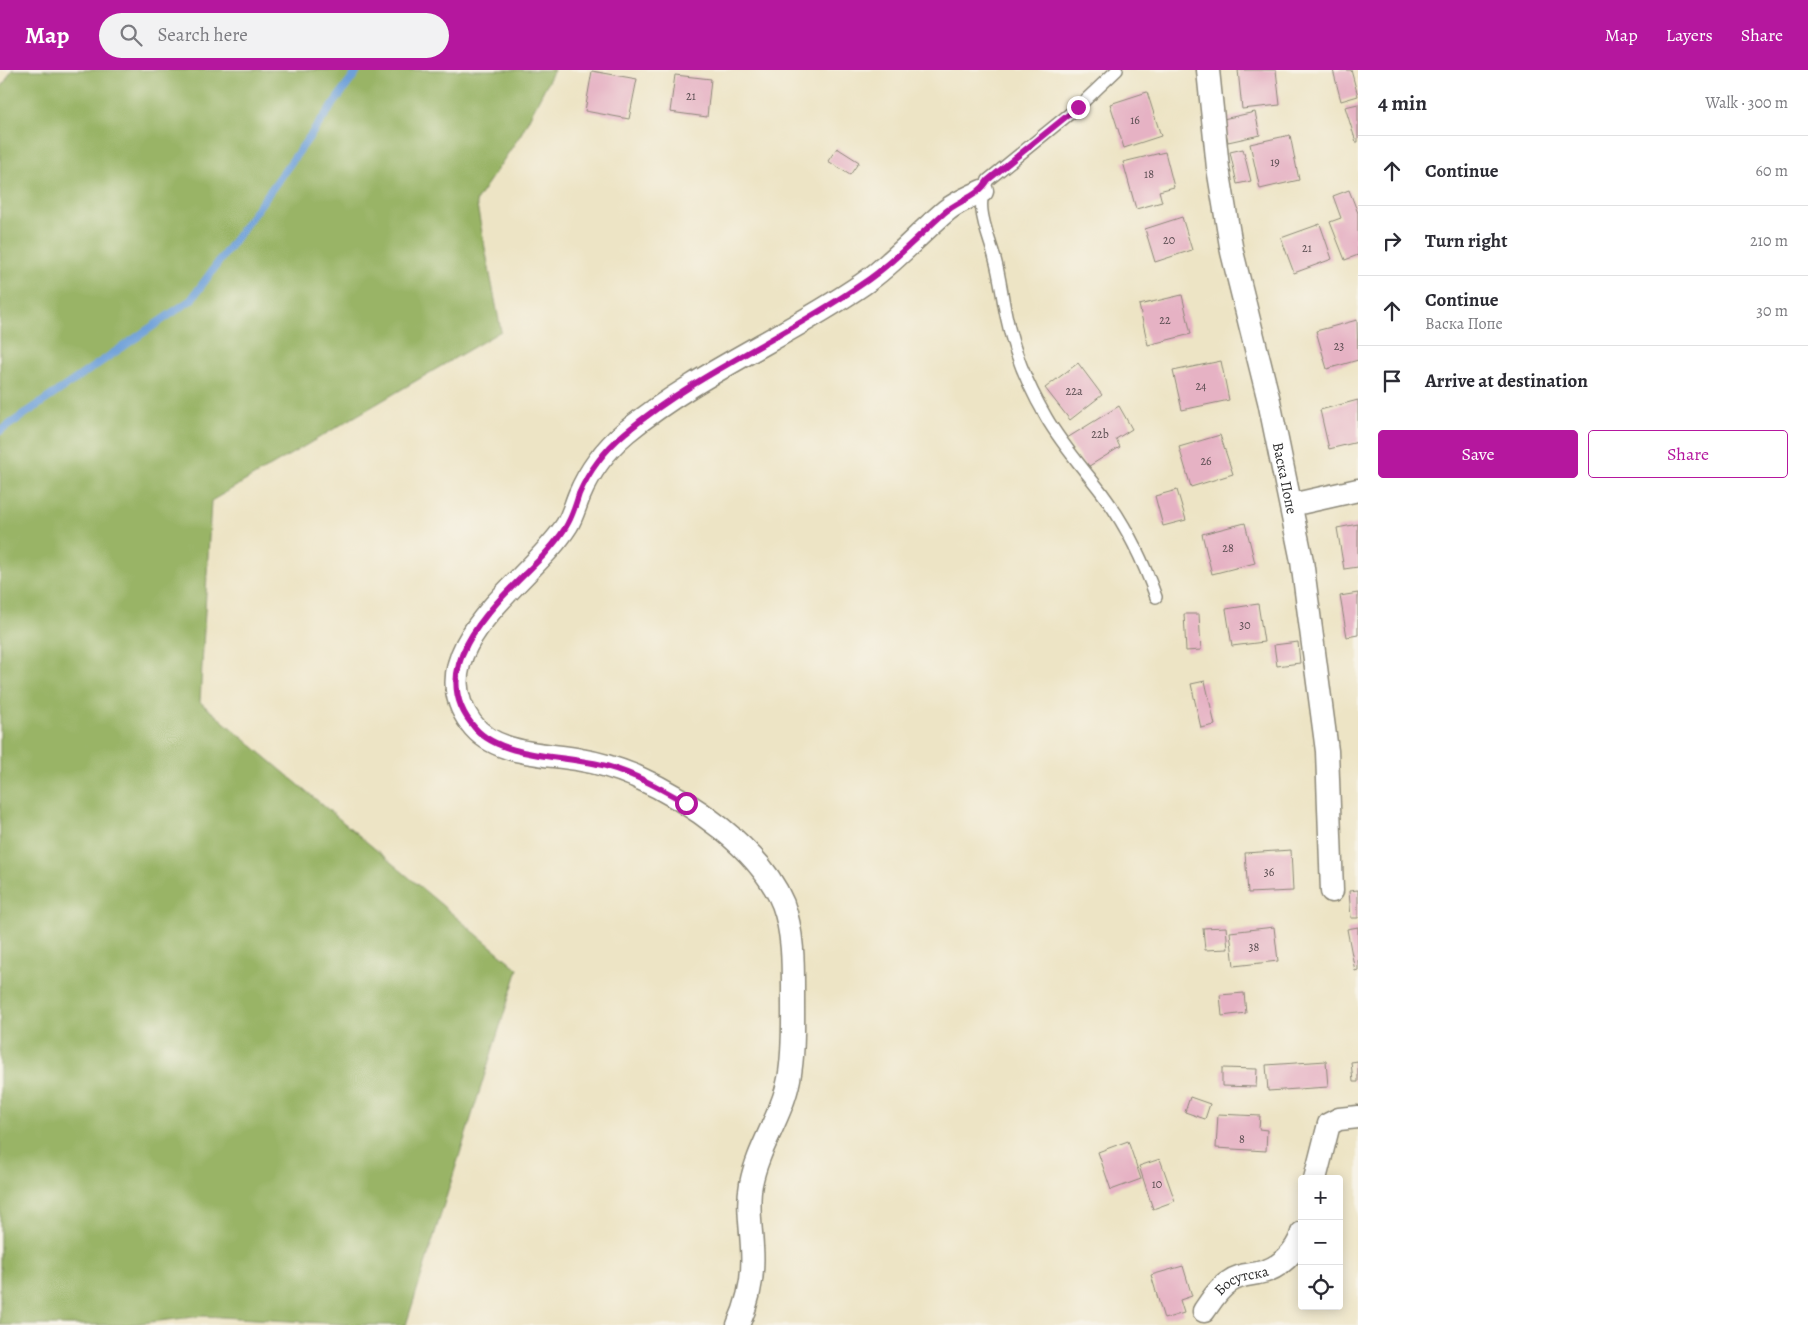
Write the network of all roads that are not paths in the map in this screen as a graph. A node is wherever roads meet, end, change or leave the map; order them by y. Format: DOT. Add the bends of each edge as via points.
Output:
graph roads {
  1 [pos="1117,70"];
  2 [pos="1208,70"];
  3 [pos="982,191"];
  4 [pos="1358,490"];
  5 [pos="1291,506"];
  6 [pos="1156,597"];
  7 [pos="1332,891"];
  8 [pos="1358,1117"];
  9 [pos="1316,1175"];
  10 [pos="1298,1241"];
  11 [pos="1204,1312"];
  12 [pos="738,1325"];
  1 -- 3 [label="lane" via="1078,107 988,180"];
  2 -- 5 [label="street, Васка Попе" via="1218,168 1232,252"];
  3 -- 6 [label="lane" via="981,215 1000,279 1006,315 1032,389 1063,443 1121,520"];
  3 -- 12 [label="street" via="951,207 861,285 706,377 625,433 588,477 569,523 473,631 460,660 457,688 460,701 469,721 484,737 504,747 608,766 660,788 686,803 736,842 760,866 782,903 790,933 793,975 790,1078 782,1110 752,1179 749,1213 752,1268 749,1293"];
  4 -- 5 [label="street"];
  5 -- 7 [label="street, Васка Попе" via="1302,561 1327,750"];
  8 -- 9 [label="street" via="1339,1119 1329,1124"];
  10 -- 11 [label="street, Босутска" via="1293,1251 1272,1268 1229,1282"];
}
